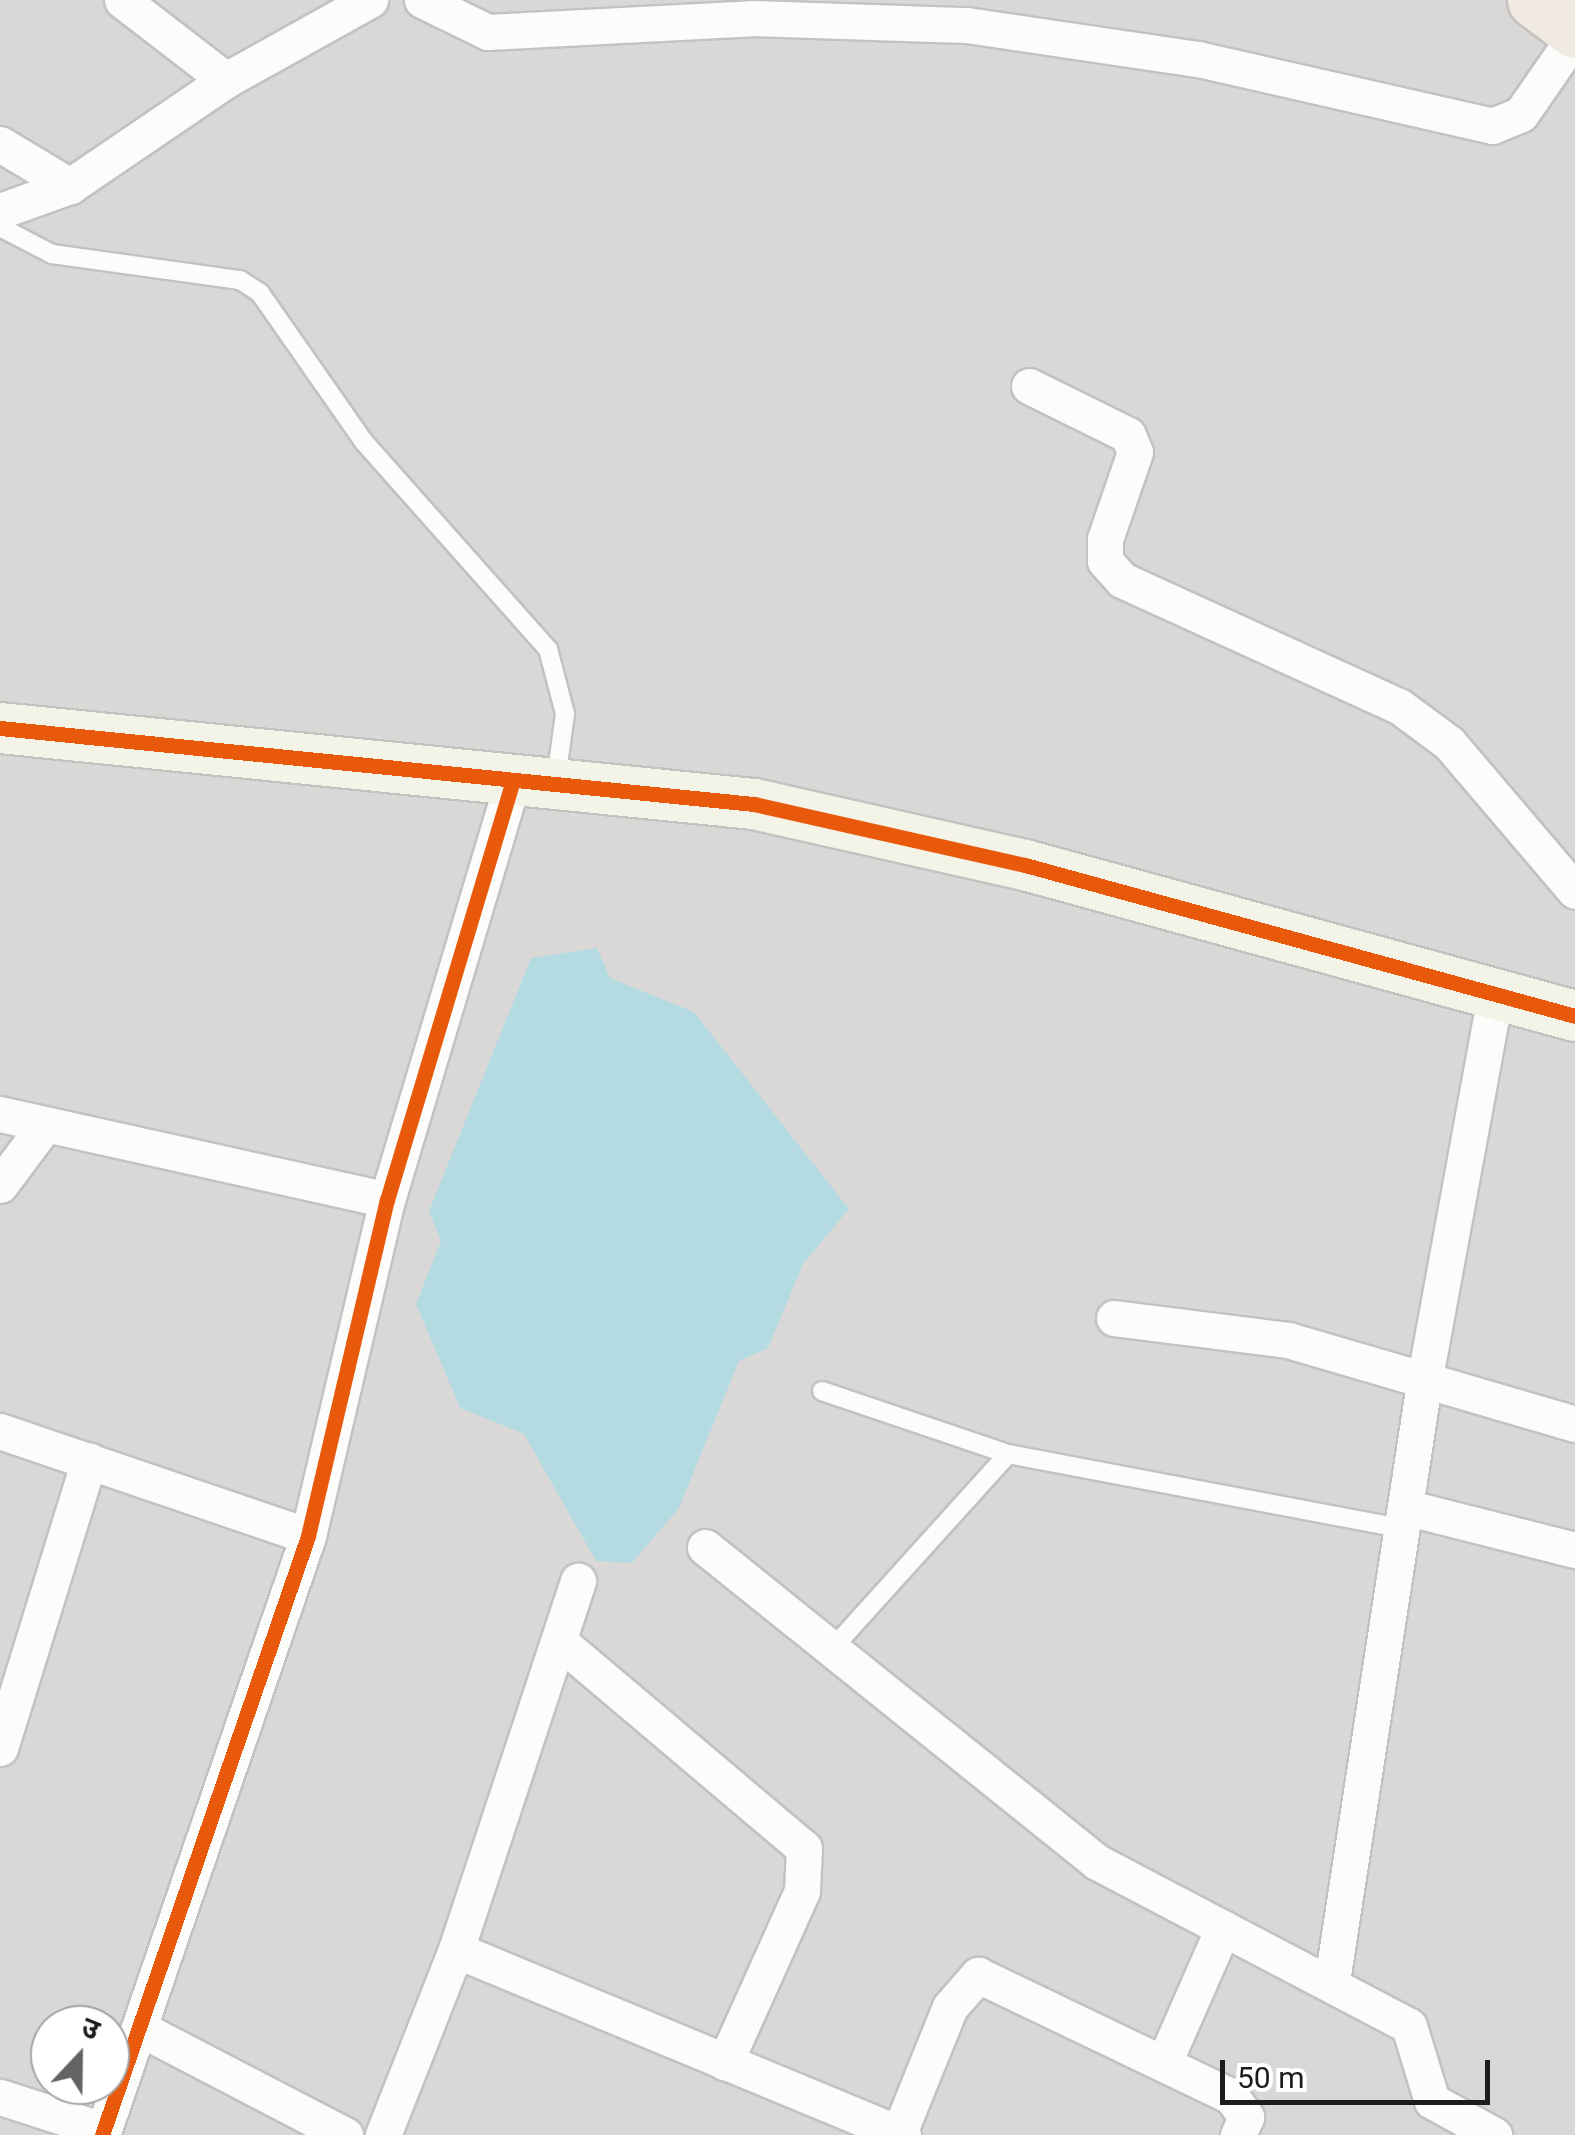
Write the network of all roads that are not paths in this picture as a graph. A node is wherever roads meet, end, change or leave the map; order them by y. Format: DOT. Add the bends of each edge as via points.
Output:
graph roads {
  1 [pos="122,0"];
  2 [pos="370,0"];
  3 [pos="422,0"];
  4 [pos="1536,0"];
  5 [pos="1575,33"];
  6 [pos="226,80"];
  7 [pos="0,144"];
  8 [pos="70,186"];
  9 [pos="0,211"];
  10 [pos="0,227"];
  11 [pos="1029,386"];
  12 [pos="0,728"];
  13 [pos="534,783"];
  14 [pos="1575,891"];
  15 [pos="1496,991"];
  16 [pos="1575,1016"];
  17 [pos="21,1119"];
  18 [pos="0,1165"];
  19 [pos="0,1185"];
  20 [pos="387,1200"];
  21 [pos="1114,1318"];
  22 [pos="1425,1377"];
  23 [pos="822,1391"];
  24 [pos="1575,1424"];
  25 [pos="0,1430"];
  26 [pos="1008,1454"];
  27 [pos="90,1460"];
  28 [pos="1403,1518"];
  29 [pos="308,1536"];
  30 [pos="705,1547"];
  31 [pos="1575,1550"];
  32 [pos="578,1581"];
  33 [pos="560,1642"];
  34 [pos="15,1643"];
  35 [pos="831,1650"];
  36 [pos="0,1748"];
  37 [pos="1223,1928"];
  38 [pos="456,1950"];
  39 [pos="1332,1981"];
  40 [pos="143,2030"];
  41 [pos="1166,2058"];
  42 [pos="725,2062"];
  43 [pos="0,2097"];
  44 [pos="103,2133"];
  45 [pos="901,2134"];
  46 [pos="345,2135"];
  47 [pos="382,2135"];
  48 [pos="1238,2135"];
  49 [pos="1494,2135"];
  1 -- 6 [label="street"];
  2 -- 6 [label="street"];
  3 -- 5 [label="street" via="488,32 752,18 967,25 1198,60 1492,126 1521,114"];
  4 -- 5 [label="main road"];
  6 -- 8 [label="street"];
  7 -- 8 [label="street"];
  8 -- 9 [label="street"];
  10 -- 13 [label="lane" via="52,254 240,280 270,303 364,442 548,648 565,714"];
  11 -- 14 [label="street" via="1128,435 1135,452 1105,539 1105,561 1122,580 1400,706 1450,743"];
  12 -- 13 [label="street"];
  13 -- 15 [label="street" via="754,804 1025,865"];
  13 -- 20 [label="street"];
  15 -- 16 [label="street"];
  15 -- 22 [label="street"];
  17 -- 18 [label="street"];
  17 -- 19 [label="street"];
  17 -- 20 [label="street"];
  20 -- 29 [label="street"];
  21 -- 22 [label="street" via="1288,1340"];
  22 -- 24 [label="street"];
  22 -- 28 [label="street"];
  23 -- 26 [label="lane"];
  25 -- 27 [label="street"];
  26 -- 28 [label="lane"];
  26 -- 35 [label="lane"];
  27 -- 29 [label="street"];
  27 -- 34 [label="street"];
  28 -- 31 [label="street"];
  28 -- 39 [label="street"];
  29 -- 40 [label="street"];
  30 -- 35 [label="street"];
  32 -- 33 [label="street"];
  33 -- 38 [label="street"];
  33 -- 42 [label="street" via="804,1848 802,1891"];
  34 -- 36 [label="street"];
  35 -- 37 [label="street" via="1082,1852"];
  37 -- 39 [label="street"];
  37 -- 41 [label="street"];
  38 -- 42 [label="street"];
  38 -- 47 [label="street"];
  39 -- 49 [label="street" via="1410,2026 1432,2101"];
  40 -- 44 [label="street"];
  40 -- 46 [label="street"];
  41 -- 45 [label="street" via="978,1976 950,2007"];
  41 -- 48 [label="street" via="1242,2105"];
  42 -- 45 [label="street"];
  43 -- 44 [label="street"];
}
